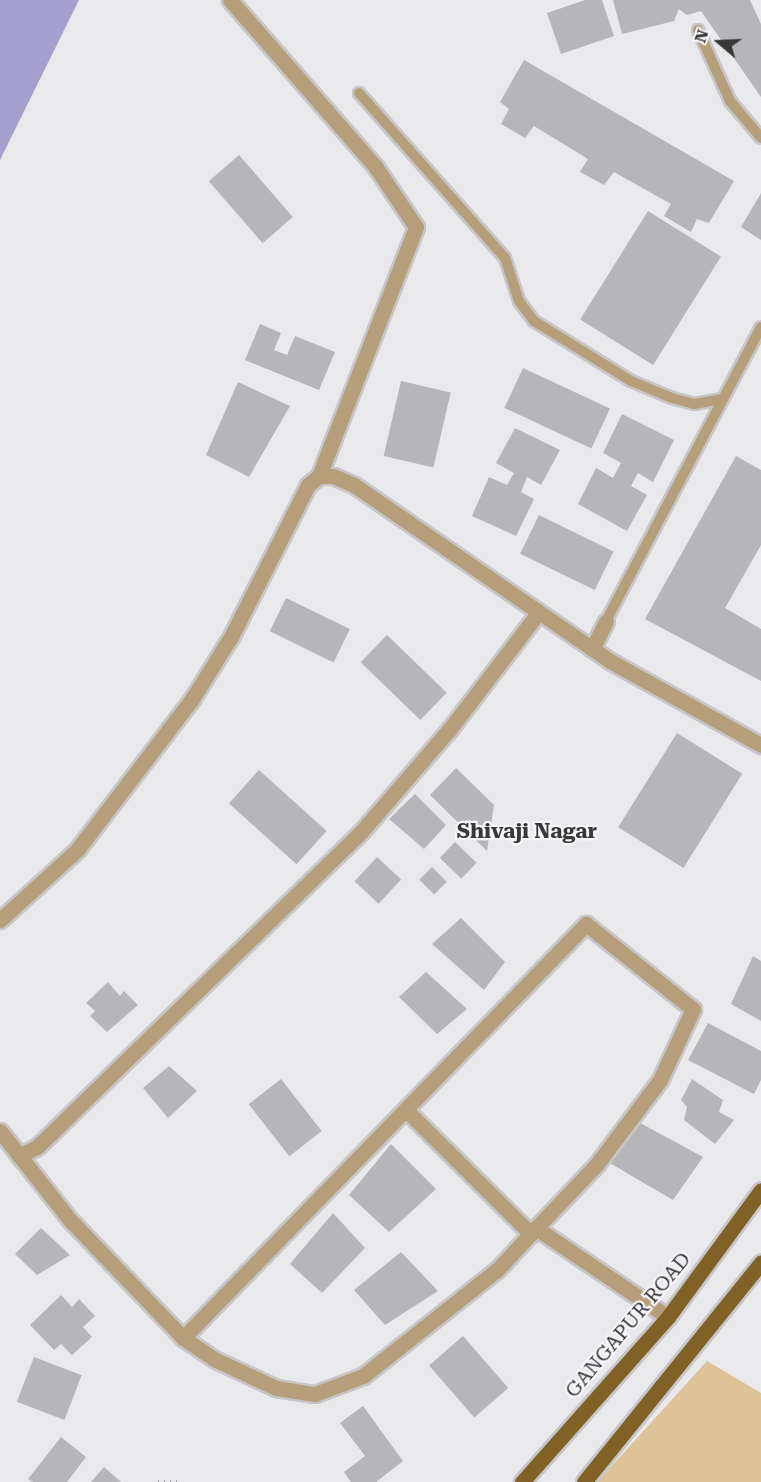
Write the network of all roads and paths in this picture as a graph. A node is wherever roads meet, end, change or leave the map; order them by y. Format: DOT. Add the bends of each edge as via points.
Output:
graph roads {
  1 [pos="230,0"];
  2 [pos="698,30"];
  3 [pos="359,93"];
  4 [pos="761,138"];
  5 [pos="761,327"];
  6 [pos="723,399"];
  7 [pos="319,476"];
  8 [pos="539,612"];
  9 [pos="606,621"];
  10 [pos="592,649"];
  11 [pos="761,745"];
  12 [pos="0,920"];
  13 [pos="405,1110"];
  14 [pos="0,1131"];
  15 [pos="19,1156"];
  16 [pos="761,1190"];
  17 [pos="534,1231"];
  18 [pos="761,1263"];
  19 [pos="668,1317"];
  20 [pos="183,1338"];
  21 [pos="158,1482"];
  22 [pos="178,1482"];
  23 [pos="522,1482"];
  24 [pos="584,1482"];
  1 -- 7 [label="street" via="375,166 416,227"];
  2 -- 4 [label="lane" via="730,101"];
  3 -- 6 [label="lane" via="505,258 519,301 534,321 632,381 672,398 694,404"];
  5 -- 6 [label="lane"];
  6 -- 9 [label="lane"];
  7 -- 8 [label="street" via="354,485"];
  7 -- 12 [label="street" via="308,485 232,634 192,699 77,850"];
  8 -- 10 [label="street"];
  8 -- 15 [label="street" via="449,729 362,831 45,1138"];
  9 -- 10 [label="street"];
  10 -- 11 [label="street"];
  13 -- 17 [label="street"];
  13 -- 17 [label="street" via="586,924 693,1009 660,1080 597,1164"];
  13 -- 20 [label="street"];
  14 -- 15 [label="street"];
  15 -- 20 [label="street" via="70,1220"];
  16 -- 19 [label="main road, GANGAPUR ROAD"];
  17 -- 19 [label="street"];
  17 -- 20 [label="street" via="498,1269 363,1376 315,1394 276,1388 216,1360"];
  18 -- 24 [label="main road"];
  19 -- 23 [label="main road, GANGAPUR ROAD"];
  21 -- 22 [label="path"];
}
